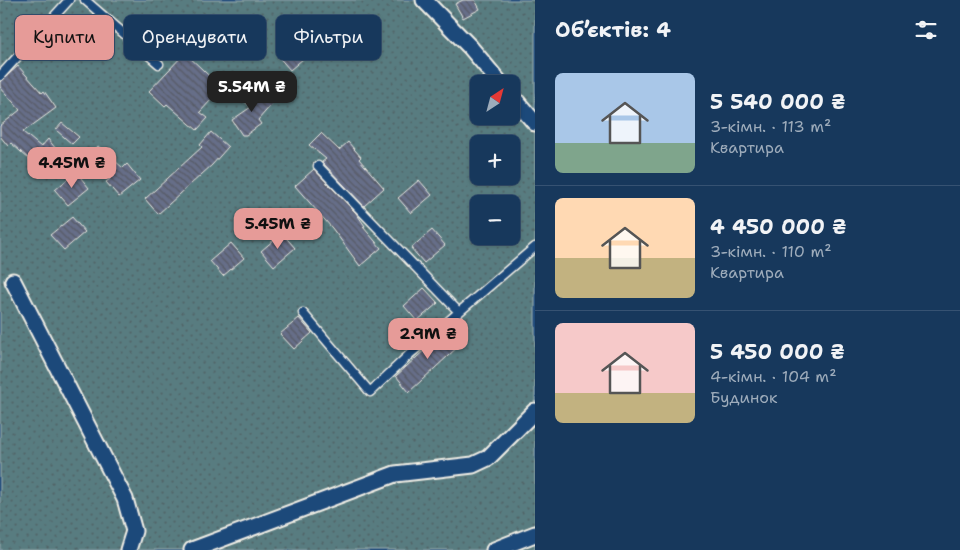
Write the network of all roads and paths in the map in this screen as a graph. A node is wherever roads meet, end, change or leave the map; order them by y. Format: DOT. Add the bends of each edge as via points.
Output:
graph roads {
  1 [pos="69,0"];
  2 [pos="85,0"];
  3 [pos="424,0"];
  4 [pos="159,64"];
  5 [pos="494,75"];
  6 [pos="0,76"];
  7 [pos="520,106"];
  8 [pos="535,123"];
  9 [pos="318,166"];
  10 [pos="535,247"];
  11 [pos="13,281"];
  12 [pos="459,312"];
  13 [pos="303,313"];
  14 [pos="535,411"];
  15 [pos="535,534"];
  16 [pos="128,550"];
  17 [pos="192,550"];
  18 [pos="494,550"];
  1 -- 6 [label="lane"];
  2 -- 4 [label="lane"];
  3 -- 5 [label="street"];
  7 -- 8 [label="street"];
  9 -- 12 [label="lane"];
  10 -- 12 [label="lane"];
  11 -- 16 [label="street" via="125,499 134,531"];
  12 -- 13 [label="lane" via="370,392"];
  14 -- 17 [label="street" via="488,458 473,465 396,474"];
  15 -- 18 [label="street"];
}
